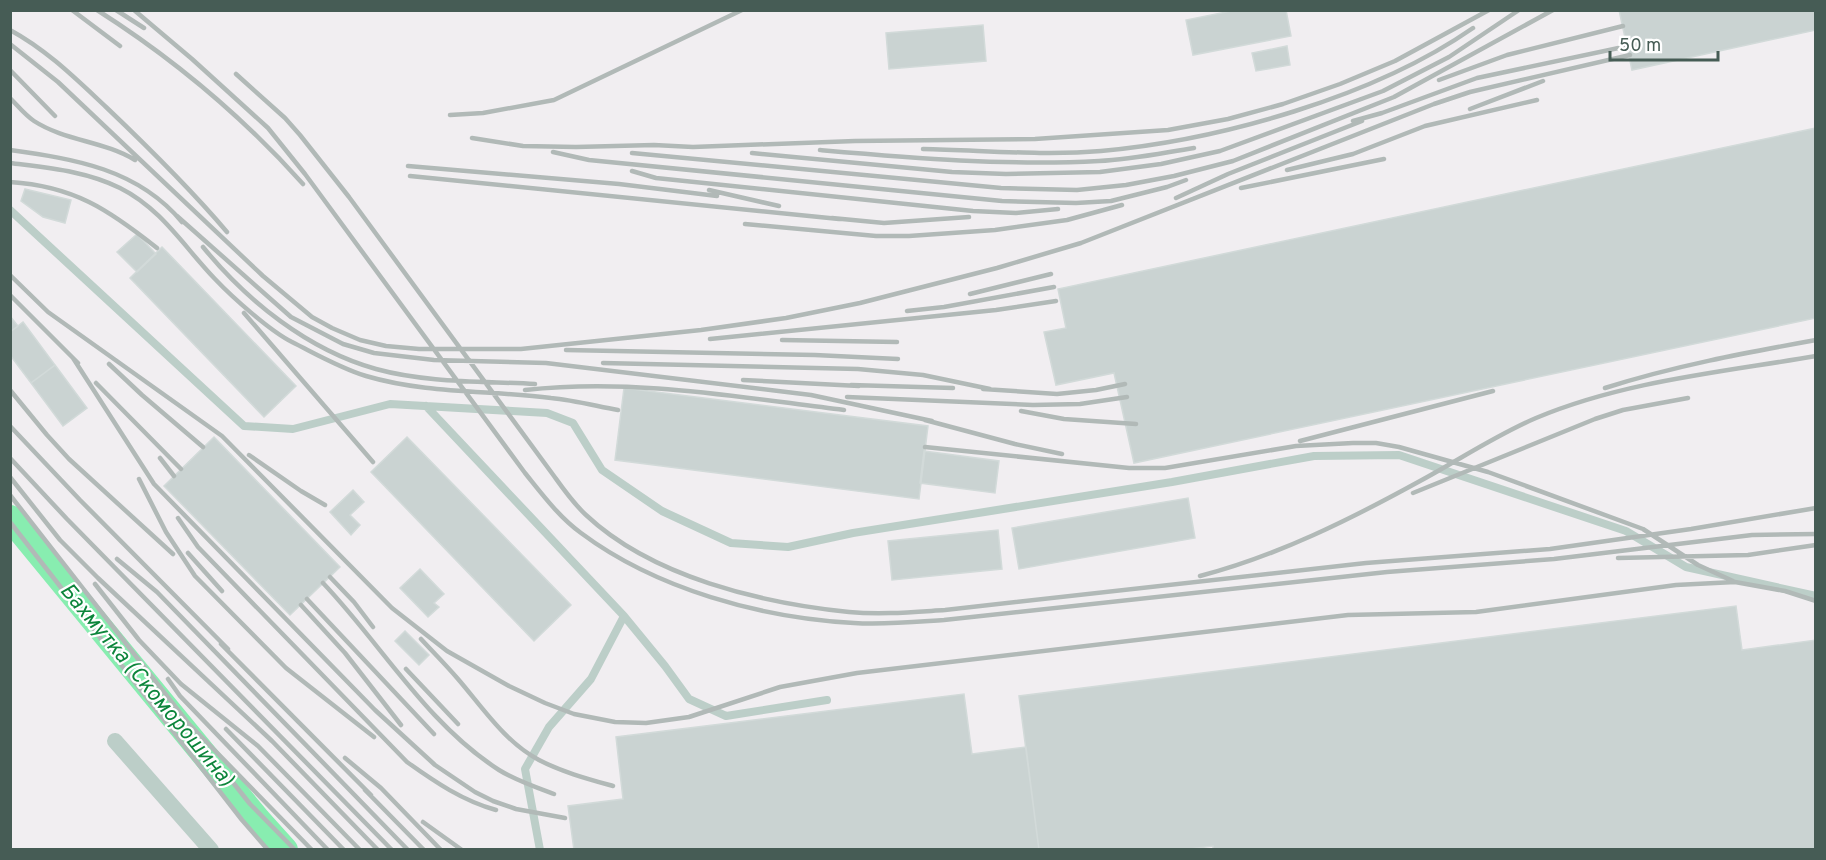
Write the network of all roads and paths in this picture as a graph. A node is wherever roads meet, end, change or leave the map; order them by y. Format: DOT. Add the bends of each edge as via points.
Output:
graph roads {
  1 [pos="10,210"];
  2 [pos="426,406"];
  3 [pos="1815,596"];
  4 [pos="624,616"];
  5 [pos="827,700"];
  6 [pos="115,741"];
  7 [pos="209,849"];
  8 [pos="540,849"];
  1 -- 2 [label="lane" via="244,426 294,429 390,404"];
  2 -- 3 [label="lane" via="547,413 573,423 602,470 662,511 731,543 788,547 1314,456 1399,455 1626,531 1686,567"];
  2 -- 4 [label="lane"];
  4 -- 5 [label="lane" via="689,699 726,716"];
  4 -- 8 [label="lane" via="591,679 549,727 525,769"];
  6 -- 7 [label="street"];
}
